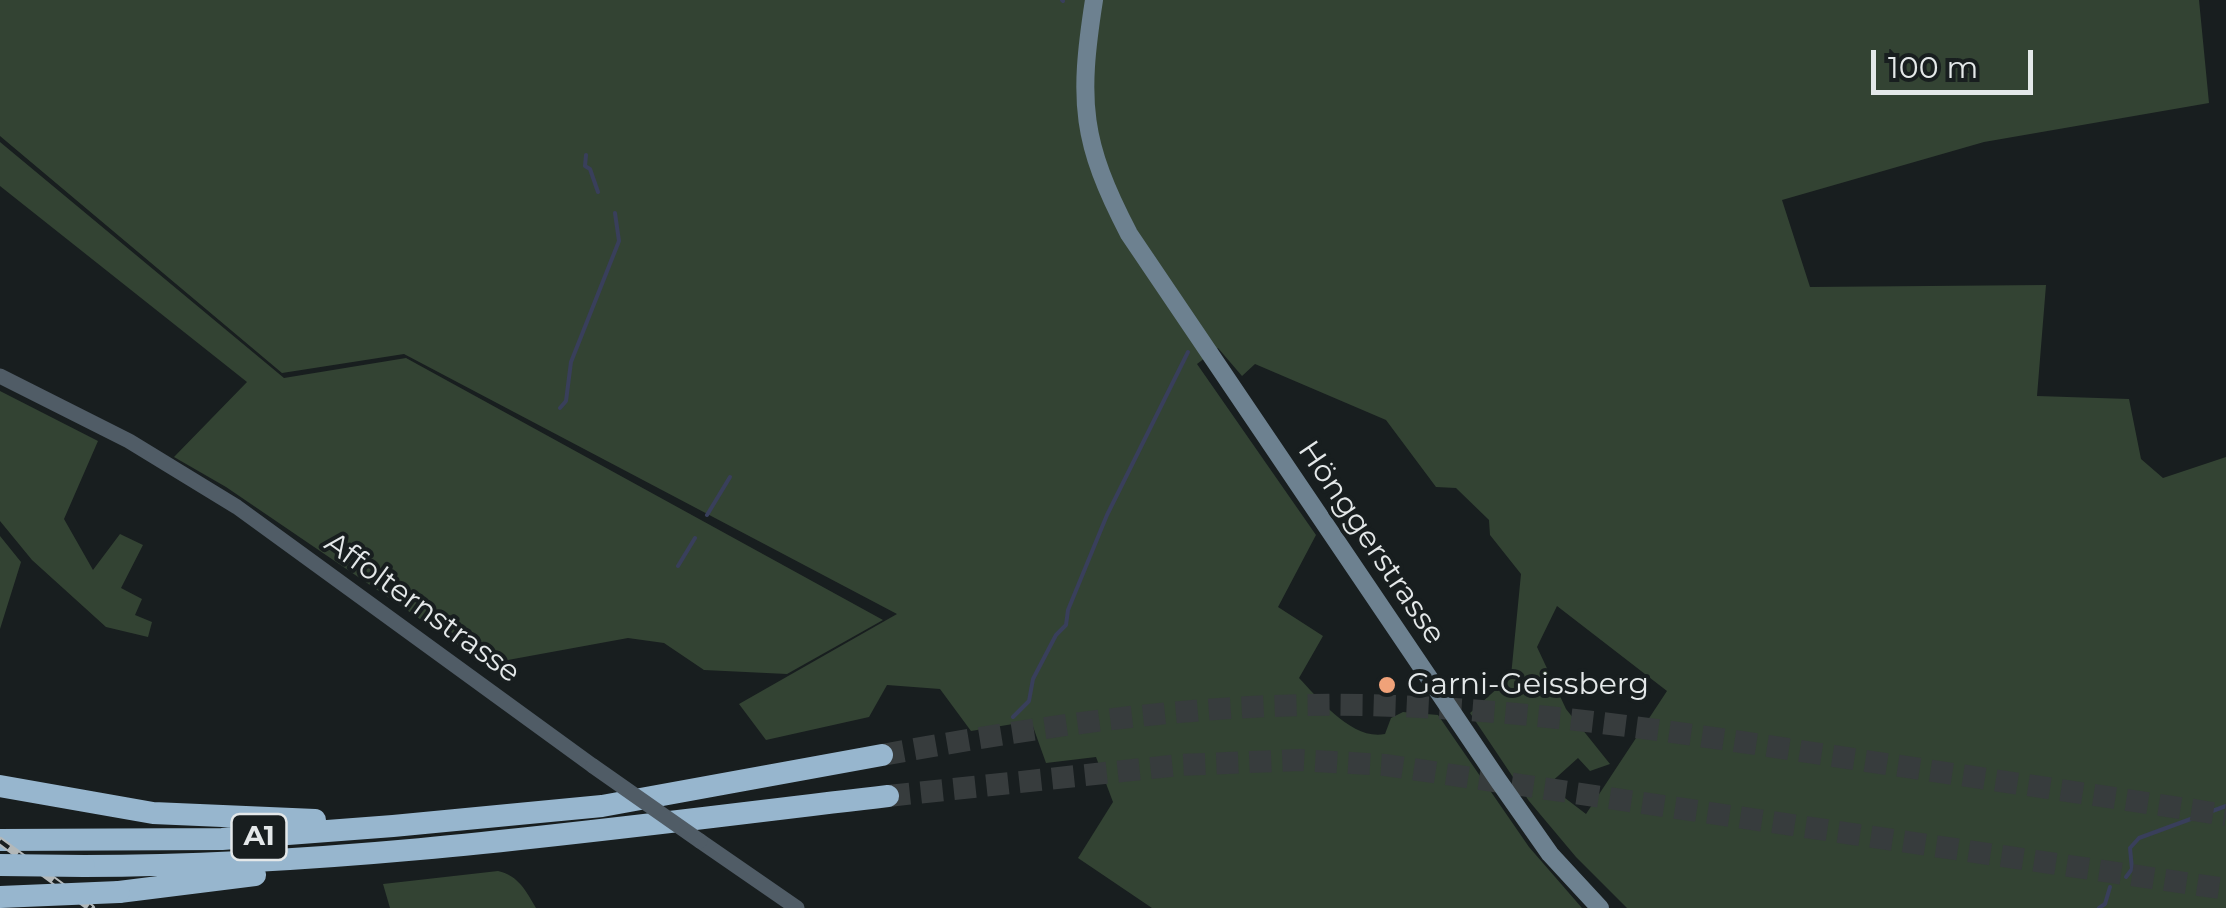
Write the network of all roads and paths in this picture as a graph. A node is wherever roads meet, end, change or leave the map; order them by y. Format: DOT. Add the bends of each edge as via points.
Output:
graph roads {
  1 [pos="1094,0"];
  2 [pos="0,376"];
  3 [pos="882,755"];
  4 [pos="0,786"];
  5 [pos="888,796"];
  6 [pos="468,818"];
  7 [pos="0,840"];
  8 [pos="344,855"];
  9 [pos="0,864"];
  10 [pos="0,897"];
  11 [pos="797,908"];
  12 [pos="1600,908"];
  1 -- 12 [label="main road, Hönggerstrasse" via="1084,104 1106,190 1129,234 1539,839"];
  2 -- 11 [label="street, Affolternstrasse, bridge" via="129,441 237,506"];
  3 -- 6 [label="highway, A1" via="602,806"];
  4 -- 6 [label="highway" via="152,813"];
  5 -- 8 [label="highway, A1"];
  6 -- 7 [label="highway, A1" via="261,836"];
  8 -- 9 [label="highway, A1, bridge"];
  8 -- 10 [label="highway, bridge" via="277,872 119,892"];
}
